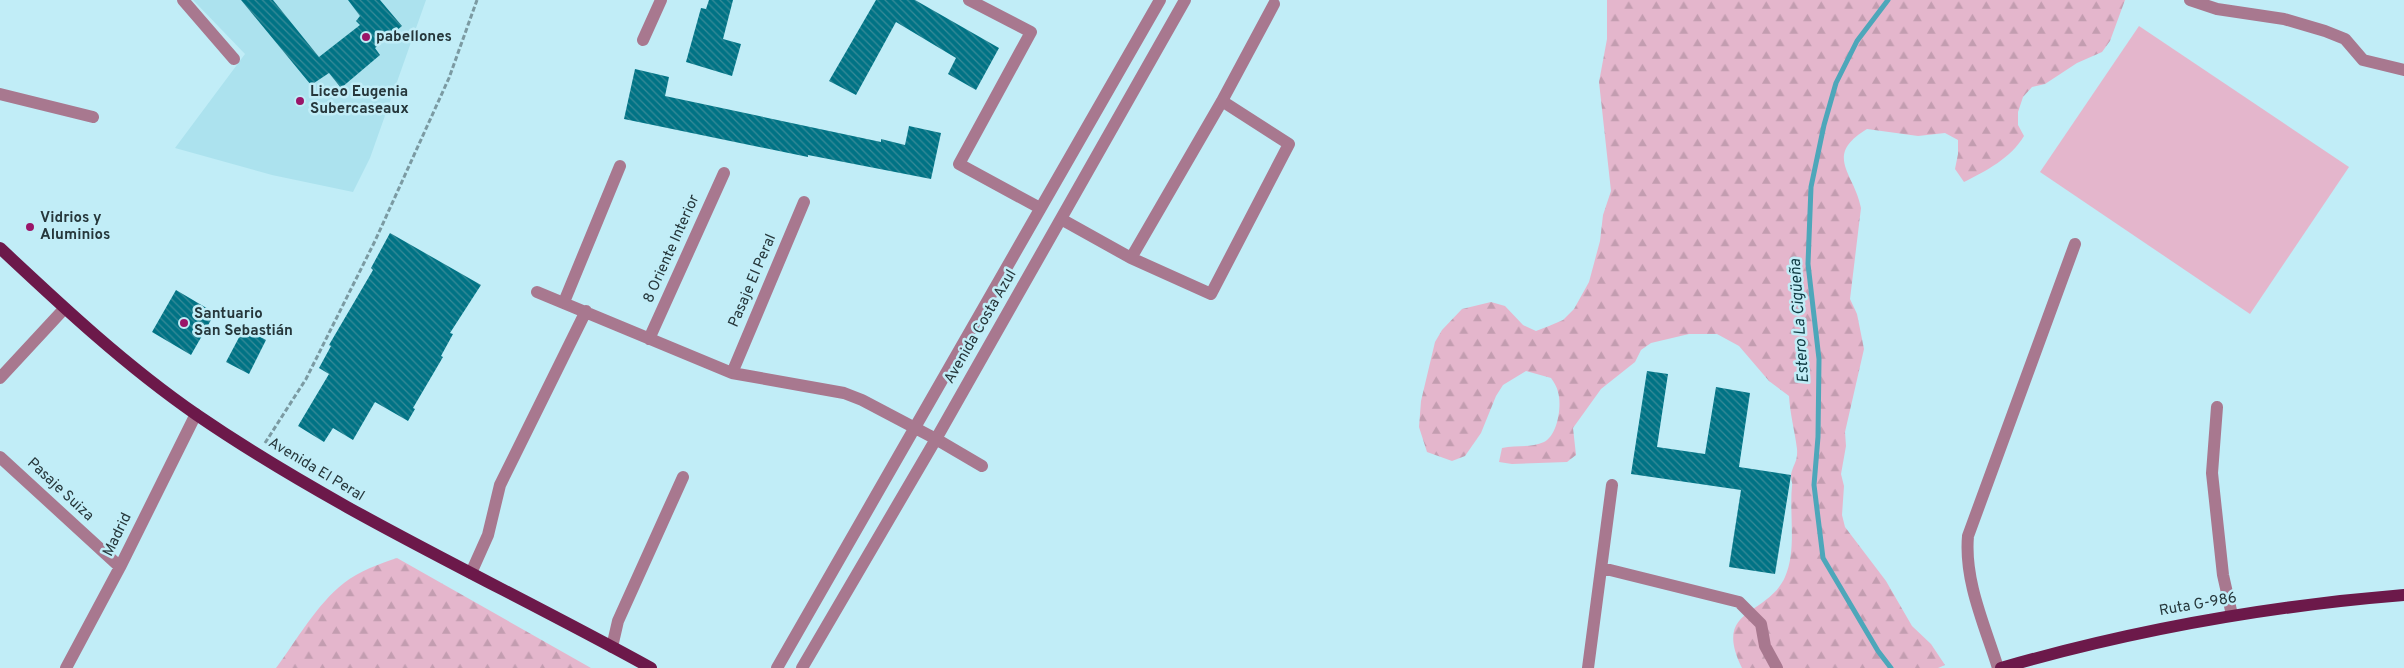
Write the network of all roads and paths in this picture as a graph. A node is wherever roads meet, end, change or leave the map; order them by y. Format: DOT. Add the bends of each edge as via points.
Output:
graph roads {
  1 [pos="183,0"];
  2 [pos="477,0"];
  3 [pos="661,0"];
  4 [pos="969,0"];
  5 [pos="1160,0"];
  6 [pos="1185,0"];
  7 [pos="2190,0"];
  8 [pos="1274,4"];
  9 [pos="643,40"];
  10 [pos="234,59"];
  11 [pos="2404,70"];
  12 [pos="0,94"];
  13 [pos="1222,101"];
  14 [pos="93,117"];
  15 [pos="620,166"];
  16 [pos="724,173"];
  17 [pos="804,202"];
  18 [pos="1040,208"];
  19 [pos="1061,219"];
  20 [pos="2075,244"];
  21 [pos="0,248"];
  22 [pos="1130,258"];
  23 [pos="537,292"];
  24 [pos="564,302"];
  25 [pos="64,309"];
  26 [pos="586,311"];
  27 [pos="649,339"];
  28 [pos="732,373"];
  29 [pos="0,378"];
  30 [pos="2217,407"];
  31 [pos="196,414"];
  32 [pos="914,427"];
  33 [pos="936,438"];
  34 [pos="258,454"];
  35 [pos="0,457"];
  36 [pos="982,466"];
  37 [pos="683,477"];
  38 [pos="1612,485"];
  39 [pos="120,567"];
  40 [pos="1602,568"];
  41 [pos="471,573"];
  42 [pos="2404,595"];
  43 [pos="2232,615"];
  44 [pos="612,647"];
  45 [pos="66,668"];
  46 [pos="651,668"];
  47 [pos="777,668"];
  48 [pos="802,668"];
  49 [pos="1588,668"];
  50 [pos="1777,668"];
  51 [pos="2000,668"];
  1 -- 10 [label="street"];
  2 -- 34 [label="path" via="449,78 375,240 306,379"];
  3 -- 9 [label="street"];
  4 -- 18 [label="street" via="1031,32 959,164"];
  5 -- 18 [label="street, Avenida Costa Azul"];
  6 -- 19 [label="street, Avenida Costa Azul"];
  7 -- 11 [label="street" via="2217,9 2284,19 2325,31 2345,39 2363,60"];
  8 -- 13 [label="street"];
  12 -- 14 [label="street"];
  13 -- 22 [label="street"];
  13 -- 22 [label="street" via="1289,144 1211,294"];
  15 -- 24 [label="street"];
  16 -- 27 [label="street, 8 Oriente Interior"];
  17 -- 28 [label="street, Pasaje El Peral"];
  18 -- 32 [label="street, Avenida Costa Azul"];
  19 -- 22 [label="street"];
  19 -- 33 [label="street, Avenida Costa Azul"];
  20 -- 51 [label="street" via="1968,536 1966,552 1970,578"];
  21 -- 25 [label="main road, Avenida El Peral"];
  23 -- 24 [label="street"];
  24 -- 26 [label="street"];
  25 -- 29 [label="street"];
  25 -- 31 [label="main road, Avenida El Peral" via="111,350"];
  26 -- 27 [label="street"];
  26 -- 41 [label="street" via="500,485 488,535"];
  27 -- 28 [label="street"];
  28 -- 32 [label="street" via="844,393"];
  30 -- 43 [label="street" via="2212,473 2223,575"];
  31 -- 34 [label="main road, Avenida El Peral"];
  31 -- 39 [label="street, Madrid"];
  32 -- 33 [label="street"];
  32 -- 47 [label="street, Avenida Costa Azul"];
  33 -- 36 [label="street"];
  33 -- 48 [label="street, Avenida Costa Azul"];
  34 -- 41 [label="main road, Avenida El Peral" via="348,509"];
  35 -- 39 [label="street, Pasaje Suiza"];
  37 -- 44 [label="street" via="618,621"];
  38 -- 40 [label="street"];
  39 -- 45 [label="street, Madrid"];
  40 -- 49 [label="street"];
  40 -- 50 [label="street" via="1739,602 1761,624 1765,646"];
  41 -- 44 [label="main road, Avenida El Peral"];
  42 -- 43 [label="main road, Ruta G-986"];
  43 -- 51 [label="main road, Ruta G-986" via="2116,637"];
  44 -- 46 [label="main road, Avenida El Peral"];
}
